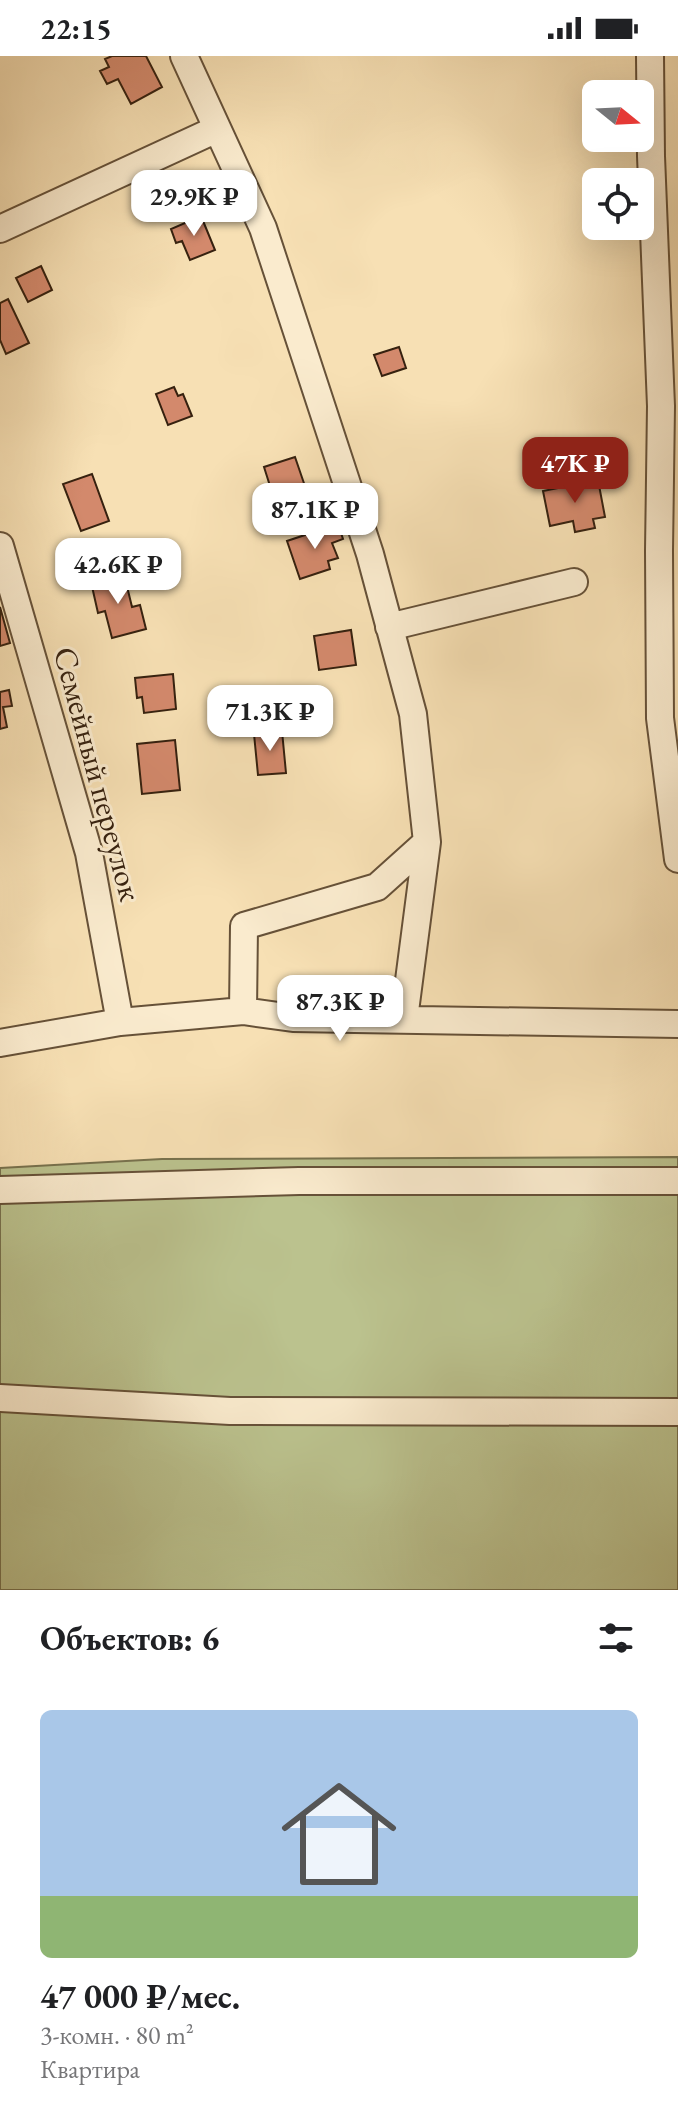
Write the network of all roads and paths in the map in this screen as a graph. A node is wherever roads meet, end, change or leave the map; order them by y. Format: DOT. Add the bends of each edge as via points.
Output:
graph roads {
  1 [pos="184,56"];
  2 [pos="650,56"];
  3 [pos="217,129"];
  4 [pos="0,229"];
  5 [pos="0,546"];
  6 [pos="574,582"];
  7 [pos="389,627"];
  8 [pos="427,842"];
  9 [pos="678,859"];
  10 [pos="243,1011"];
  11 [pos="404,1019"];
  12 [pos="120,1022"];
  13 [pos="678,1024"];
  14 [pos="0,1043"];
  15 [pos="678,1181"];
  16 [pos="0,1190"];
  17 [pos="0,1398"];
  18 [pos="678,1412"];
  1 -- 3 [label="street"];
  2 -- 9 [label="street" via="661,406 660,718"];
  3 -- 4 [label="street"];
  3 -- 7 [label="street" via="263,228"];
  5 -- 12 [label="street, Семейный переулок" via="89,853"];
  6 -- 7 [label="street"];
  7 -- 8 [label="street" via="413,714"];
  8 -- 10 [label="street" via="377,887 244,926"];
  8 -- 11 [label="street"];
  10 -- 11 [label="street" via="293,1018"];
  10 -- 12 [label="street"];
  11 -- 13 [label="street"];
  12 -- 14 [label="street"];
  15 -- 16 [label="street" via="299,1181"];
  17 -- 18 [label="street" via="230,1411"];
}
